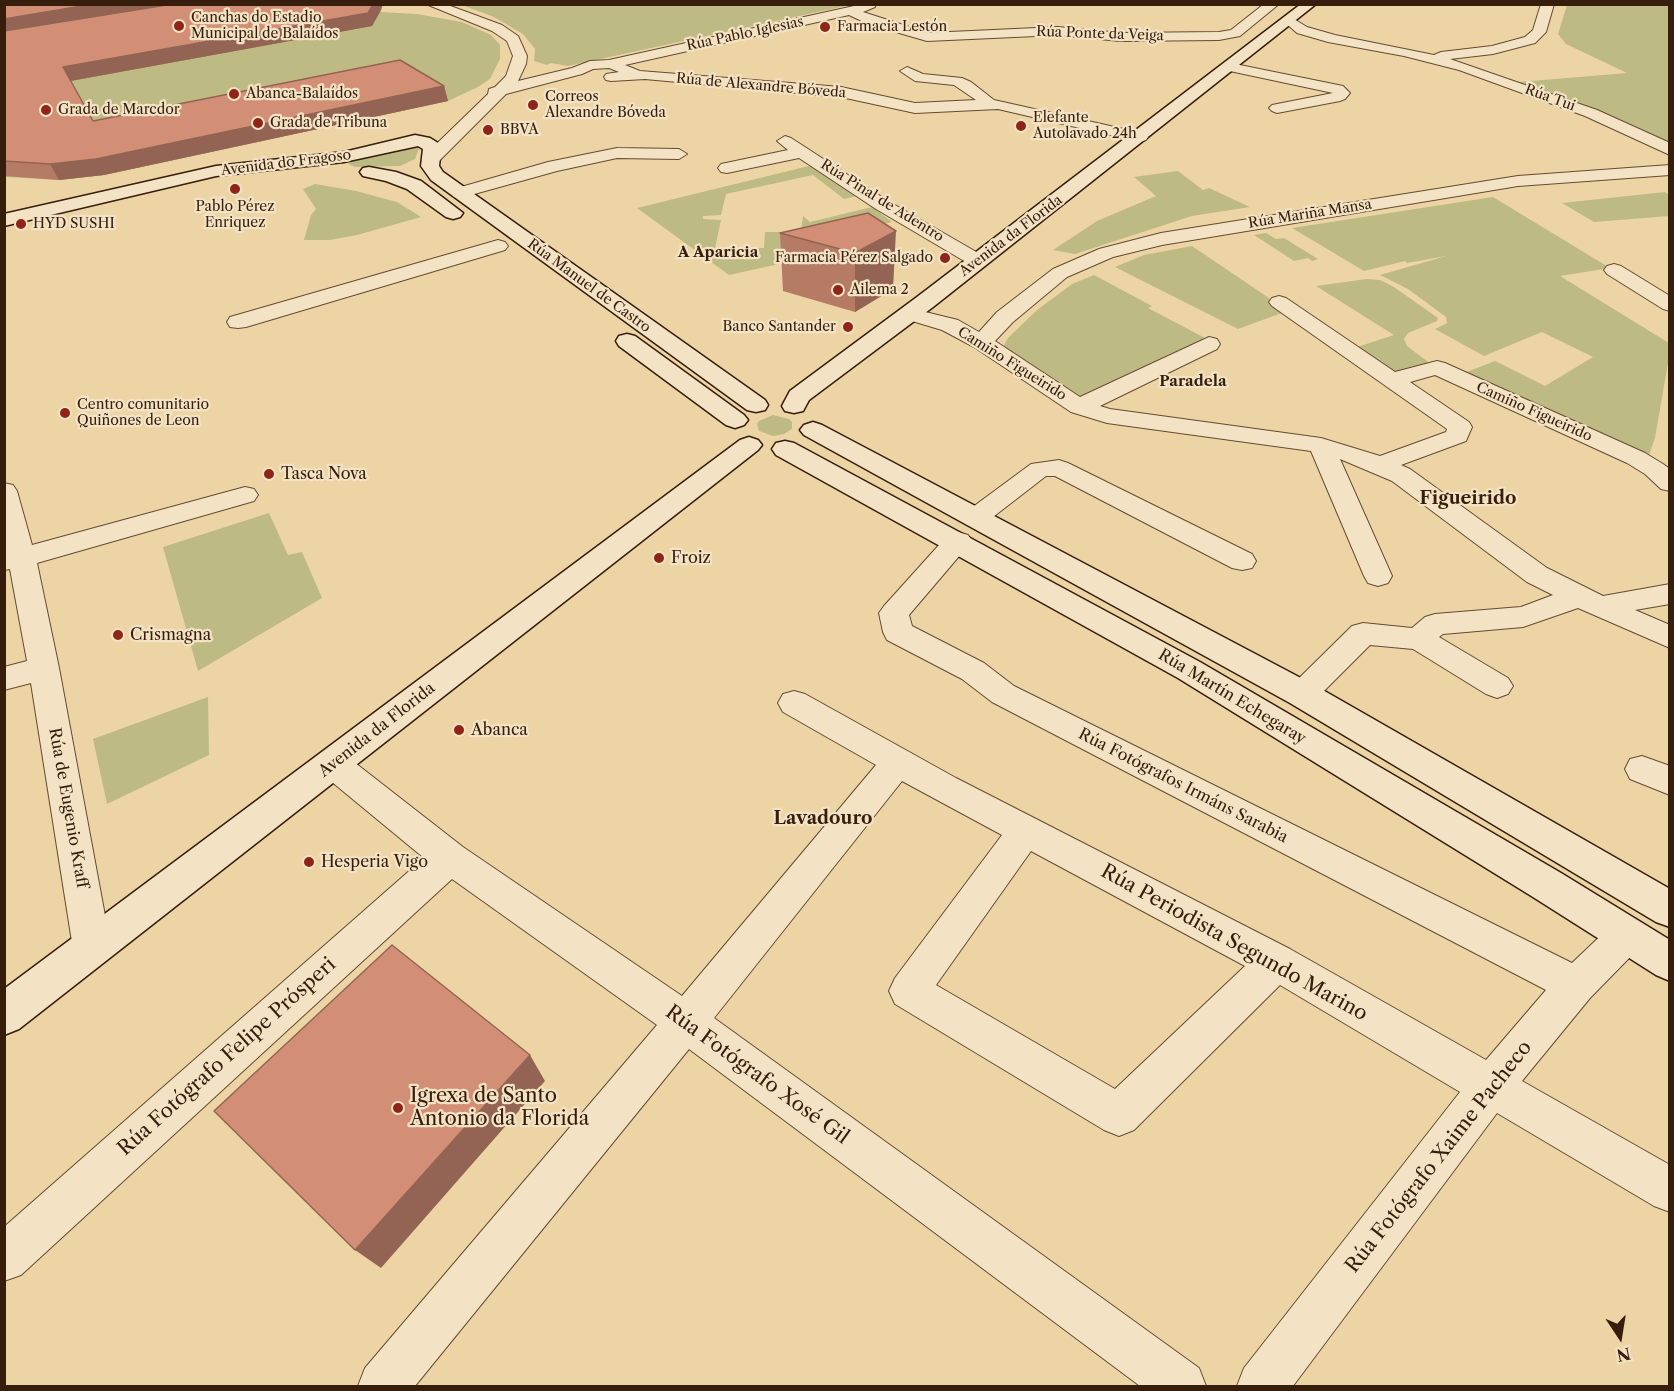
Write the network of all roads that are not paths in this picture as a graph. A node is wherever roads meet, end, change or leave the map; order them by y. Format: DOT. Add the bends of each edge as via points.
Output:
graph roads {
  1 [pos="432,4"];
  2 [pos="879,4"];
  3 [pos="1273,4"];
  4 [pos="1310,4"];
  5 [pos="1548,4"];
  6 [pos="850,11"];
  7 [pos="1289,20"];
  8 [pos="1272,33"];
  9 [pos="1308,38"];
  10 [pos="1333,39"];
  11 [pos="1404,52"];
  12 [pos="1378,54"];
  13 [pos="1427,57"];
  14 [pos="1461,58"];
  15 [pos="519,64"];
  16 [pos="1230,67"];
  17 [pos="613,69"];
  18 [pos="578,70"];
  19 [pos="907,71"];
  20 [pos="592,79"];
  21 [pos="501,90"];
  22 [pos="486,103"];
  23 [pos="990,104"];
  24 [pos="1277,108"];
  25 [pos="1140,138"];
  26 [pos="415,140"];
  27 [pos="785,141"];
  28 [pos="1670,150"];
  29 [pos="802,152"];
  30 [pos="679,154"];
  31 [pos="430,160"];
  32 [pos="345,164"];
  33 [pos="727,168"];
  34 [pos="1670,170"];
  35 [pos="369,172"];
  36 [pos="460,193"];
  37 [pos="10,217"];
  38 [pos="507,253"];
  39 [pos="978,261"];
  40 [pos="1614,270"];
  41 [pos="1670,287"];
  42 [pos="1646,290"];
  43 [pos="1279,302"];
  44 [pos="1670,305"];
  45 [pos="909,314"];
  46 [pos="238,322"];
  47 [pos="606,325"];
  48 [pos="982,342"];
  49 [pos="1209,344"];
  50 [pos="1391,380"];
  51 [pos="756,405"];
  52 [pos="794,406"];
  53 [pos="1079,407"];
  54 [pos="813,430"];
  55 [pos="742,433"];
  56 [pos="1321,445"];
  57 [pos="785,448"];
  58 [pos="1379,465"];
  59 [pos="1670,483"];
  60 [pos="4,491"];
  61 [pos="245,495"];
  62 [pos="967,530"];
  63 [pos="13,559"];
  64 [pos="1242,561"];
  65 [pos="1378,576"];
  66 [pos="1670,594"];
  67 [pos="1589,602"];
  68 [pos="1670,637"];
  69 [pos="1419,639"];
  70 [pos="44,669"];
  71 [pos="4,679"];
  72 [pos="1497,686"];
  73 [pos="1302,694"];
  74 [pos="794,703"];
  75 [pos="897,763"];
  76 [pos="333,764"];
  77 [pos="1025,831"];
  78 [pos="450,858"];
  79 [pos="1670,910"];
  80 [pos="1626,936"];
  81 [pos="92,948"];
  82 [pos="1276,962"];
  83 [pos="1670,962"];
  84 [pos="1576,985"];
  85 [pos="4,1015"];
  86 [pos="686,1022"];
  87 [pos="1492,1085"];
  88 [pos="1670,1190"];
  89 [pos="4,1258"];
  90 [pos="383,1386"];
  91 [pos="1181,1386"];
  92 [pos="1262,1386"];
  1 -- 15 [label="street" via="506,33 517,46"];
  2 -- 6 [label="street, Rúa Pablo Iglesias"];
  3 -- 6 [label="street, Rúa Ponte da Veiga" via="1235,33 1219,36 1120,37 1058,30 927,37"];
  4 -- 7 [label="main road, Avenida da Florida"];
  5 -- 14 [label="street" via="1539,32 1530,40"];
  6 -- 17 [label="street, Rúa Pablo Iglesias"];
  7 -- 8 [label="main road, Avenida da Florida"];
  7 -- 10 [label="street, Rúa Tui" via="1302,30"];
  8 -- 9 [label="street, Rúa Tui"];
  8 -- 16 [label="main road, Avenida da Florida"];
  9 -- 10 [label="street, Rúa Tui"];
  9 -- 12 [label="street, Rúa Tui"];
  10 -- 11 [label="street, Rúa Tui"];
  11 -- 12 [label="street"];
  11 -- 13 [label="street, Rúa Tui"];
  11 -- 14 [label="street"];
  12 -- 13 [label="street, Rúa Tui" via="1397,60"];
  13 -- 14 [label="street, Rúa Tui"];
  14 -- 28 [label="street, Rúa Tui"];
  15 -- 18 [label="street" via="544,71"];
  15 -- 21 [label="street" via="513,78"];
  16 -- 24 [label="street" via="1342,93"];
  16 -- 25 [label="main road, Avenida da Florida"];
  17 -- 18 [label="street" via="597,64"];
  17 -- 20 [label="street"];
  17 -- 23 [label="street, Rúa de Alexandre Bóveda" via="639,75 841,92 915,108"];
  18 -- 20 [label="street" via="582,77"];
  18 -- 21 [label="street"];
  19 -- 23 [label="street" via="920,78 957,81"];
  20 -- 22 [label="street" via="533,89"];
  21 -- 22 [label="street"];
  21 -- 26 [label="street, Avenida do Fragoso" via="481,97 440,131"];
  22 -- 31 [label="street"];
  23 -- 25 [label="street, Rúa de Alexandre Bóveda"];
  25 -- 39 [label="main road, Avenida da Florida"];
  26 -- 31 [label="main road, Rúa Manuel de Castro" via="432,147"];
  26 -- 32 [label="main road, Avenida do Fragoso"];
  27 -- 29 [label="street, Rúa Pinal de Adentro"];
  29 -- 33 [label="street"];
  29 -- 39 [label="street, Rúa Pinal de Adentro"];
  30 -- 36 [label="street" via="611,154"];
  31 -- 35 [label="main road" via="404,169"];
  31 -- 36 [label="main road, Rúa Manuel de Castro" via="437,177"];
  32 -- 35 [label="main road, Avenida do Fragoso"];
  32 -- 37 [label="main road, Avenida do Fragoso" via="234,168"];
  34 -- 48 [label="street, Rúa Mariña Mansa" via="1518,181 1161,239 1106,253 1060,273 1005,317"];
  35 -- 38 [label="main road" via="414,185"];
  36 -- 51 [label="main road, Rúa Manuel de Castro"];
  38 -- 46 [label="street"];
  39 -- 45 [label="main road, Avenida da Florida"];
  40 -- 42 [label="street"];
  41 -- 42 [label="street"];
  42 -- 44 [label="street"];
  43 -- 50 [label="street"];
  45 -- 48 [label="street, Camiño Figueirido" via="950,325"];
  45 -- 52 [label="main road, Avenida da Florida" via="799,396"];
  47 -- 55 [label="main road, Rúa Manuel de Castro"];
  48 -- 53 [label="street, Camiño Figueirido"];
  49 -- 53 [label="street, Camiño Figueirido"];
  50 -- 58 [label="street" via="1460,427 1457,436"];
  50 -- 59 [label="street, Camiño Figueirido" via="1437,368 1636,458"];
  51 -- 52 [label="main road"];
  51 -- 55 [label="main road" via="740,414"];
  52 -- 54 [label="main road" via="811,416"];
  53 -- 56 [label="street, Camiño Figueirido" via="1107,416"];
  54 -- 57 [label="main road" via="803,442"];
  54 -- 62 [label="main road, Rúa Martín Echegaray"];
  55 -- 57 [label="main road" via="766,449"];
  55 -- 76 [label="main road, Avenida da Florida"];
  56 -- 58 [label="street, Camiño Figueirido"];
  56 -- 65 [label="street"];
  57 -- 62 [label="main road, Rúa Martín Echegaray"];
  58 -- 67 [label="street, Camiño Figueirido" via="1401,475 1537,575"];
  60 -- 63 [label="street, Rúa de Eugenio Kraff"];
  61 -- 63 [label="street"];
  62 -- 64 [label="street" via="1040,469 1059,468"];
  62 -- 73 [label="main road, Rúa Martín Echegaray"];
  62 -- 80 [label="main road, Rúa Martín Echegaray"];
  62 -- 84 [label="street, Rúa Fotógrafos Irmáns Sarabia" via="894,613 898,632 973,671 1003,694"];
  63 -- 70 [label="street, Rúa de Eugenio Kraff"];
  66 -- 67 [label="street"];
  67 -- 68 [label="street, Camiño Figueirido"];
  67 -- 69 [label="street" via="1523,617 1435,624"];
  69 -- 72 [label="street"];
  69 -- 73 [label="street" via="1363,634"];
  70 -- 71 [label="street"];
  70 -- 81 [label="street, Rúa de Eugenio Kraff"];
  73 -- 79 [label="main road, Rúa Martín Echegaray"];
  74 -- 75 [label="street, Rúa Periodista Segundo Marino"];
  75 -- 77 [label="street, Rúa Periodista Segundo Marino"];
  75 -- 86 [label="street"];
  76 -- 78 [label="street, Rúa Fotógrafo Xosé Gil"];
  76 -- 81 [label="main road, Avenida da Florida"];
  77 -- 82 [label="street, Rúa Periodista Segundo Marino"];
  77 -- 82 [label="street" via="909,991 1119,1115"];
  78 -- 86 [label="street, Rúa Fotógrafo Xosé Gil"];
  78 -- 89 [label="street, Rúa Fotógrafo Felipe Prósperi"];
  80 -- 83 [label="main road, Rúa Martín Echegaray"];
  80 -- 84 [label="street, Rúa Fotógrafo Xaime Pacheco"];
  81 -- 85 [label="main road, Avenida da Florida"];
  82 -- 87 [label="street, Rúa Periodista Segundo Marino"];
  84 -- 87 [label="street, Rúa Fotógrafo Xaime Pacheco"];
  86 -- 90 [label="street"];
  86 -- 91 [label="street, Rúa Fotógrafo Xosé Gil"];
  87 -- 88 [label="street, Rúa Periodista Segundo Marino"];
  87 -- 92 [label="street, Rúa Fotógrafo Xaime Pacheco"];
}
